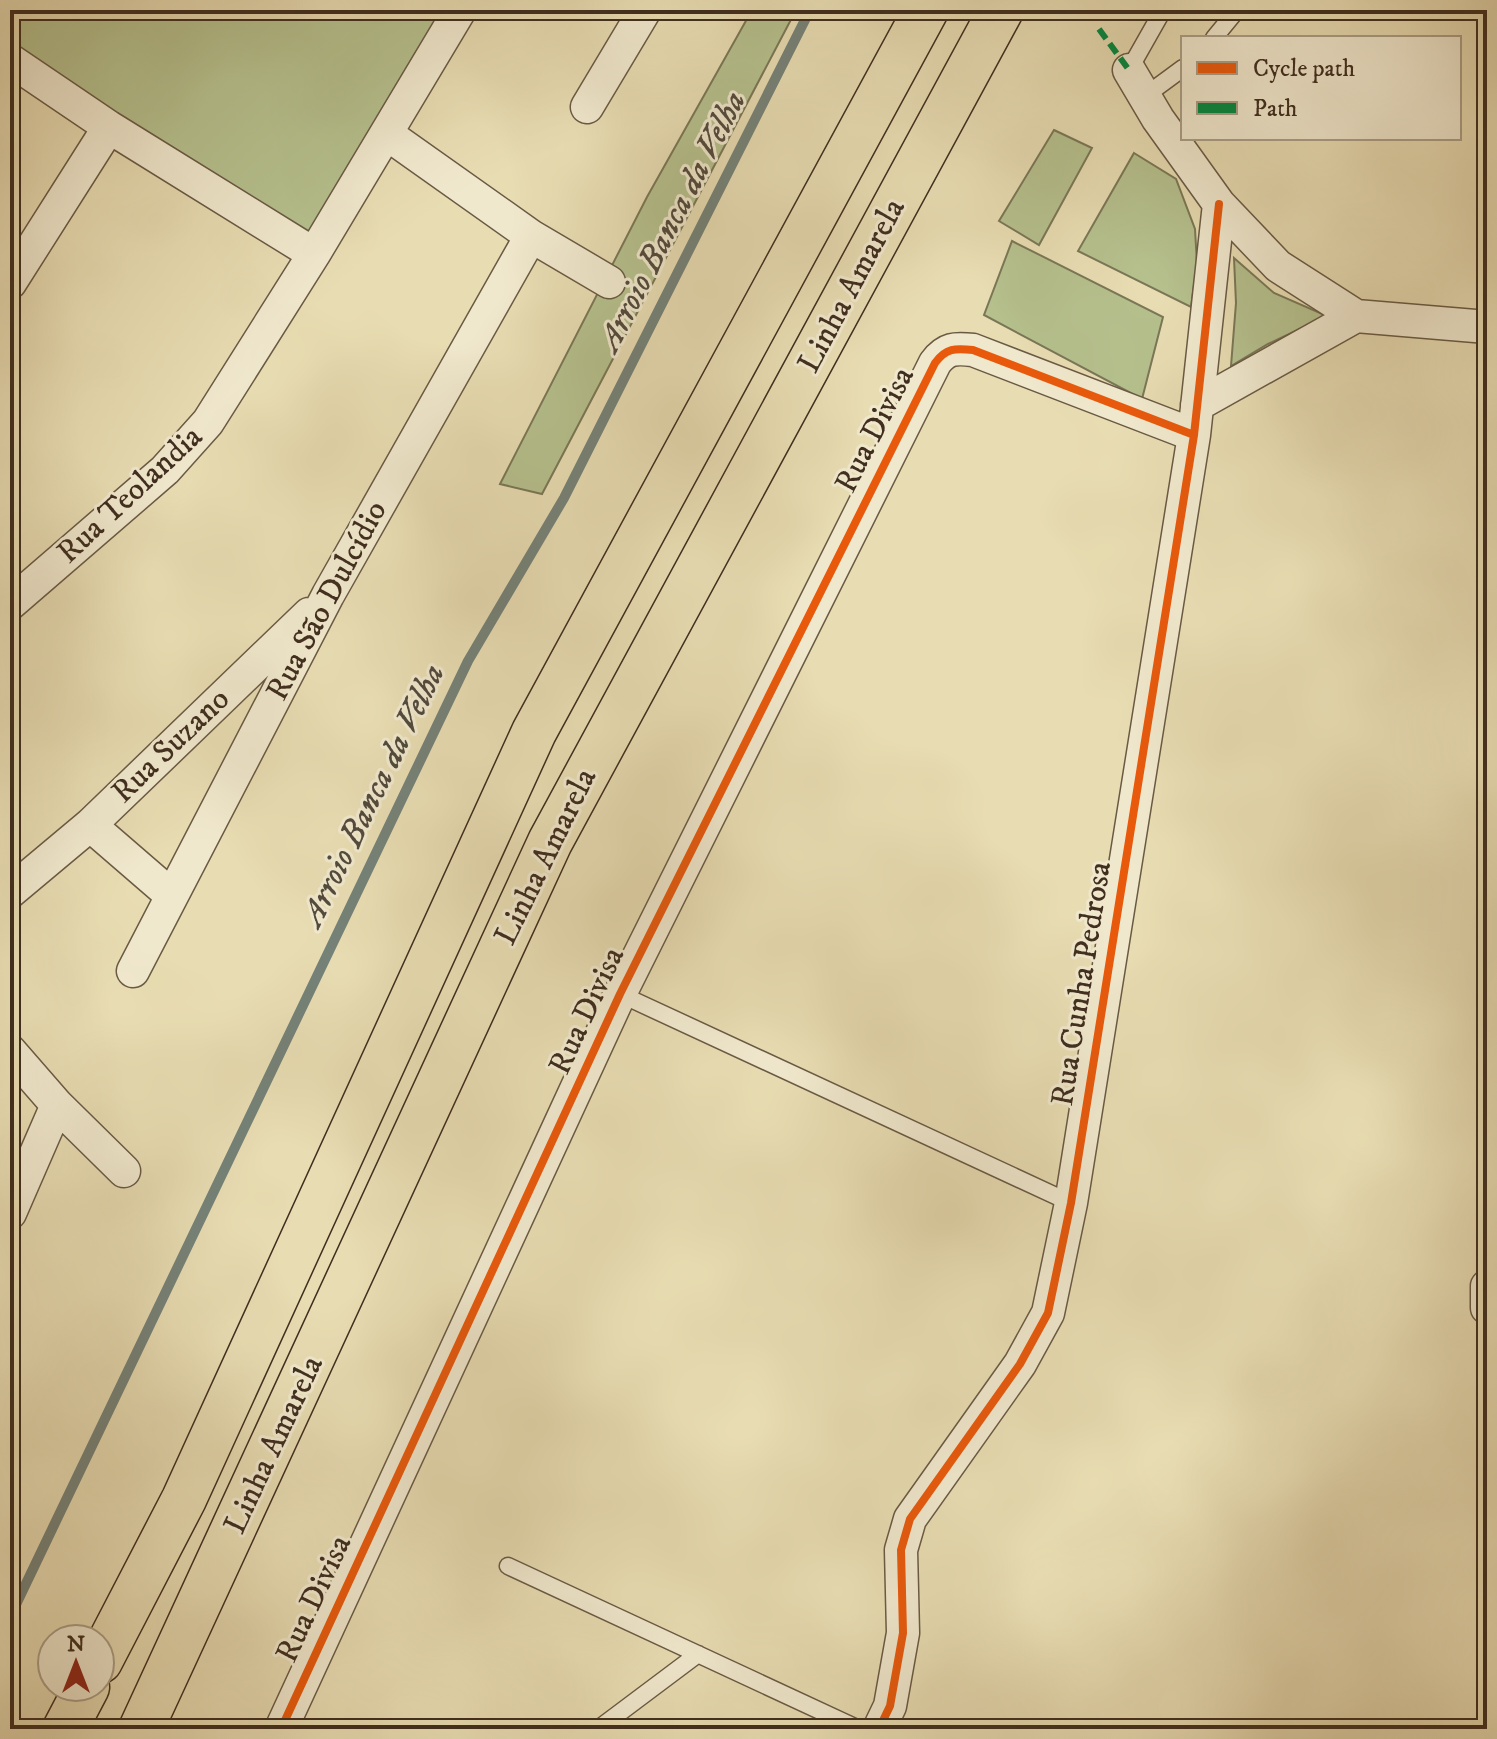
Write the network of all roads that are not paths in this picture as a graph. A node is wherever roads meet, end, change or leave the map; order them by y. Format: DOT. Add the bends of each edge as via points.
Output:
graph roads {
  1 [pos="460,10"];
  2 [pos="645,10"];
  3 [pos="926,10"];
  4 [pos="1001,10"];
  5 [pos="1163,10"];
  6 [pos="1237,10"];
  7 [pos="1216,36"];
  8 [pos="10,60"];
  9 [pos="1181,69"];
  10 [pos="1137,83"];
  11 [pos="587,107"];
  12 [pos="109,127"];
  13 [pos="387,134"];
  14 [pos="1219,204"];
  15 [pos="531,236"];
  16 [pos="314,254"];
  17 [pos="609,282"];
  18 [pos="10,283"];
  19 [pos="1356,316"];
  20 [pos="1487,327"];
  21 [pos="1195,420"];
  22 [pos="328,595"];
  23 [pos="10,604"];
  24 [pos="90,825"];
  25 [pos="10,892"];
  26 [pos="171,895"];
  27 [pos="133,971"];
  28 [pos="620,994"];
  29 [pos="10,1051"];
  30 [pos="57,1105"];
  31 [pos="124,1171"];
  32 [pos="1071,1203"];
  33 [pos="10,1213"];
  34 [pos="1487,1286"];
  35 [pos="1487,1308"];
  36 [pos="508,1566"];
  37 [pos="116,1630"];
  38 [pos="698,1654"];
  39 [pos="79,1703"];
  40 [pos="65,1729"];
  41 [pos="141,1729"];
  42 [pos="281,1729"];
  43 [pos="598,1729"];
  44 [pos="859,1729"];
  45 [pos="879,1729"];
  1 -- 13 [label="street, Rua Teolandia"];
  2 -- 11 [label="street"];
  3 -- 37 [label="highway, Linha Amarela" via="534,732 184,1499"];
  4 -- 41 [label="highway, Linha Amarela" via="550,842"];
  5 -- 10 [label="lane"];
  6 -- 7 [label="lane"];
  8 -- 12 [label="street"];
  9 -- 10 [label="lane"];
  10 -- 14 [label="street"];
  12 -- 16 [label="street"];
  12 -- 18 [label="street"];
  13 -- 15 [label="street"];
  13 -- 16 [label="street, Rua Teolandia"];
  14 -- 19 [label="street" via="1278,266"];
  14 -- 21 [label="street, Rua Cunha Pedrosa"];
  15 -- 17 [label="street"];
  15 -- 22 [label="street, Rua São Dulcídio"];
  16 -- 23 [label="street, Rua Teolandia" via="208,422 165,470"];
  19 -- 20 [label="street"];
  19 -- 21 [label="street"];
  21 -- 28 [label="street, Rua Divisa" via="973,350 944,351"];
  21 -- 32 [label="street, Rua Cunha Pedrosa"];
  22 -- 24 [label="street, Rua Suzano"];
  22 -- 26 [label="street, Rua São Dulcídio"];
  24 -- 25 [label="street, Rua Suzano"];
  24 -- 26 [label="street"];
  26 -- 27 [label="street, Rua São Dulcídio"];
  28 -- 32 [label="lane"];
  28 -- 42 [label="street, Rua Divisa"];
  29 -- 30 [label="street"];
  30 -- 31 [label="street"];
  30 -- 33 [label="street"];
  32 -- 45 [label="street, Rua Cunha Pedrosa" via="1048,1313 1020,1364 910,1519 901,1550 903,1633 890,1706"];
  34 -- 35 [label="street"];
  36 -- 38 [label="lane"];
  38 -- 43 [label="lane"];
  38 -- 44 [label="lane"];
  39 -- 40 [label="highway"];
}
